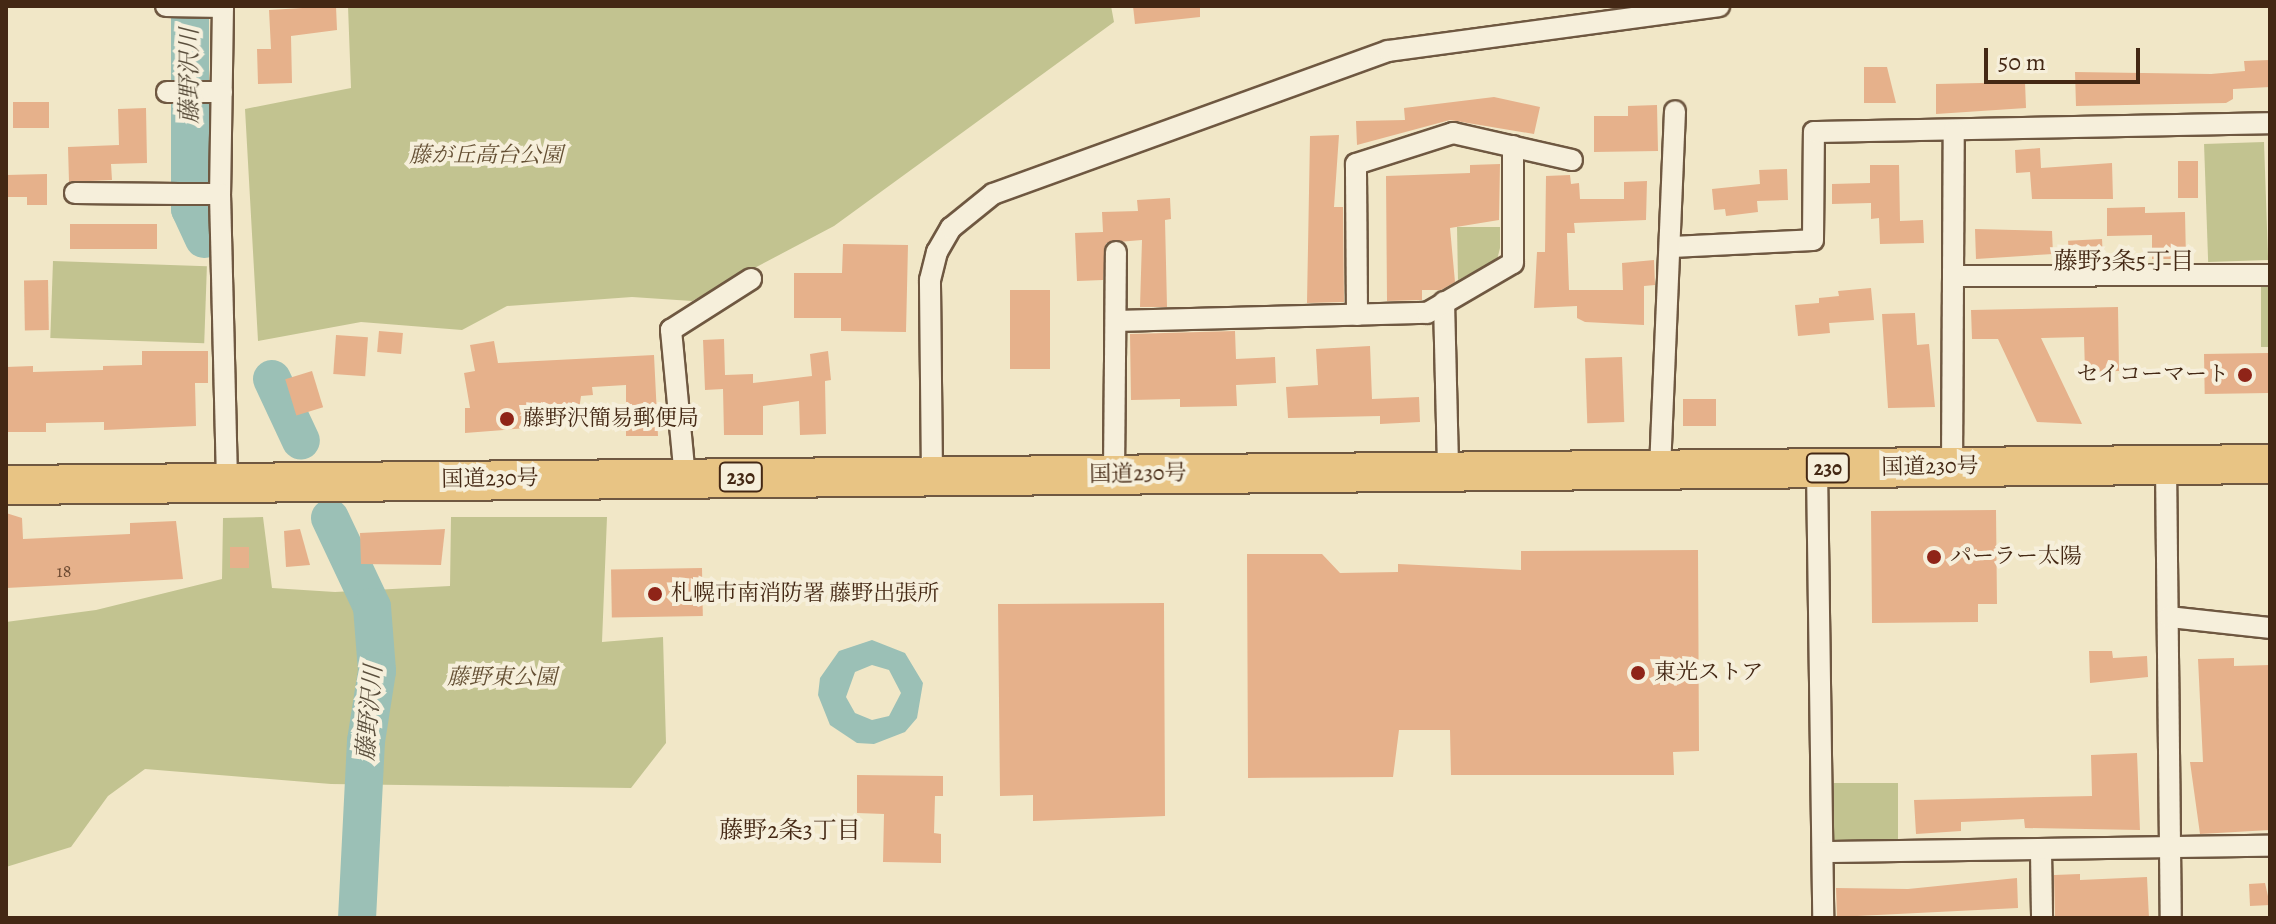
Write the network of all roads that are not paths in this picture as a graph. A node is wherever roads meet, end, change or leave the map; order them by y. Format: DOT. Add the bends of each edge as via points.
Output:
graph roads {
  1 [pos="166,6"];
  2 [pos="223,6"];
  3 [pos="1719,6"];
  4 [pos="167,92"];
  5 [pos="222,92"];
  6 [pos="1675,111"];
  7 [pos="2270,123"];
  8 [pos="1954,131"];
  9 [pos="1513,146"];
  10 [pos="1572,160"];
  11 [pos="75,193"];
  12 [pos="220,194"];
  13 [pos="1672,247"];
  14 [pos="1116,252"];
  15 [pos="2270,275"];
  16 [pos="1953,276"];
  17 [pos="751,279"];
  18 [pos="1444,302"];
  19 [pos="1357,315"];
  20 [pos="1116,321"];
  21 [pos="2166,464"];
  22 [pos="2270,464"];
  23 [pos="1952,466"];
  24 [pos="1817,468"];
  25 [pos="1660,469"];
  26 [pos="1448,471"];
  27 [pos="1114,474"];
  28 [pos="932,476"];
  29 [pos="685,478"];
  30 [pos="227,482"];
  31 [pos="6,485"];
  32 [pos="2169,617"];
  33 [pos="2270,628"];
  34 [pos="2270,846"];
  35 [pos="2169,848"];
  36 [pos="2041,851"];
  37 [pos="1823,852"];
  38 [pos="1823,918"];
  39 [pos="2042,918"];
  40 [pos="2171,918"];
  1 -- 2 [label="street"];
  2 -- 5 [label="street"];
  3 -- 28 [label="street" via="1388,51 993,194 951,228 930,280"];
  4 -- 5 [label="street"];
  5 -- 12 [label="street"];
  6 -- 13 [label="street"];
  7 -- 8 [label="street"];
  8 -- 13 [label="street" via="1814,132 1813,240"];
  8 -- 16 [label="street"];
  9 -- 10 [label="street"];
  9 -- 18 [label="street" via="1513,263"];
  9 -- 19 [label="street" via="1453,133 1356,164"];
  11 -- 12 [label="street"];
  12 -- 30 [label="street"];
  13 -- 25 [label="street"];
  14 -- 20 [label="street"];
  15 -- 16 [label="street"];
  16 -- 23 [label="street"];
  17 -- 29 [label="street" via="671,330"];
  18 -- 19 [label="street" via="1427,313"];
  18 -- 26 [label="street"];
  19 -- 20 [label="street"];
  20 -- 27 [label="street"];
  21 -- 22 [label="highway, 国道230号 / 230"];
  21 -- 23 [label="highway, 国道230号 / 230"];
  21 -- 32 [label="street"];
  23 -- 24 [label="highway, 国道230号 / 230"];
  24 -- 25 [label="highway, 国道230号 / 230"];
  24 -- 37 [label="street"];
  25 -- 26 [label="highway, 国道230号 / 230"];
  26 -- 27 [label="highway, 国道230号 / 230"];
  27 -- 28 [label="highway, 国道230号 / 230"];
  28 -- 29 [label="highway, 国道230号 / 230"];
  29 -- 30 [label="highway, 国道230号 / 230"];
  30 -- 31 [label="highway, 国道230号 / 230"];
  32 -- 33 [label="street"];
  32 -- 35 [label="street"];
  34 -- 35 [label="street"];
  35 -- 36 [label="street"];
  35 -- 40 [label="street"];
  36 -- 37 [label="street"];
  36 -- 39 [label="street"];
  37 -- 38 [label="street"];
}
